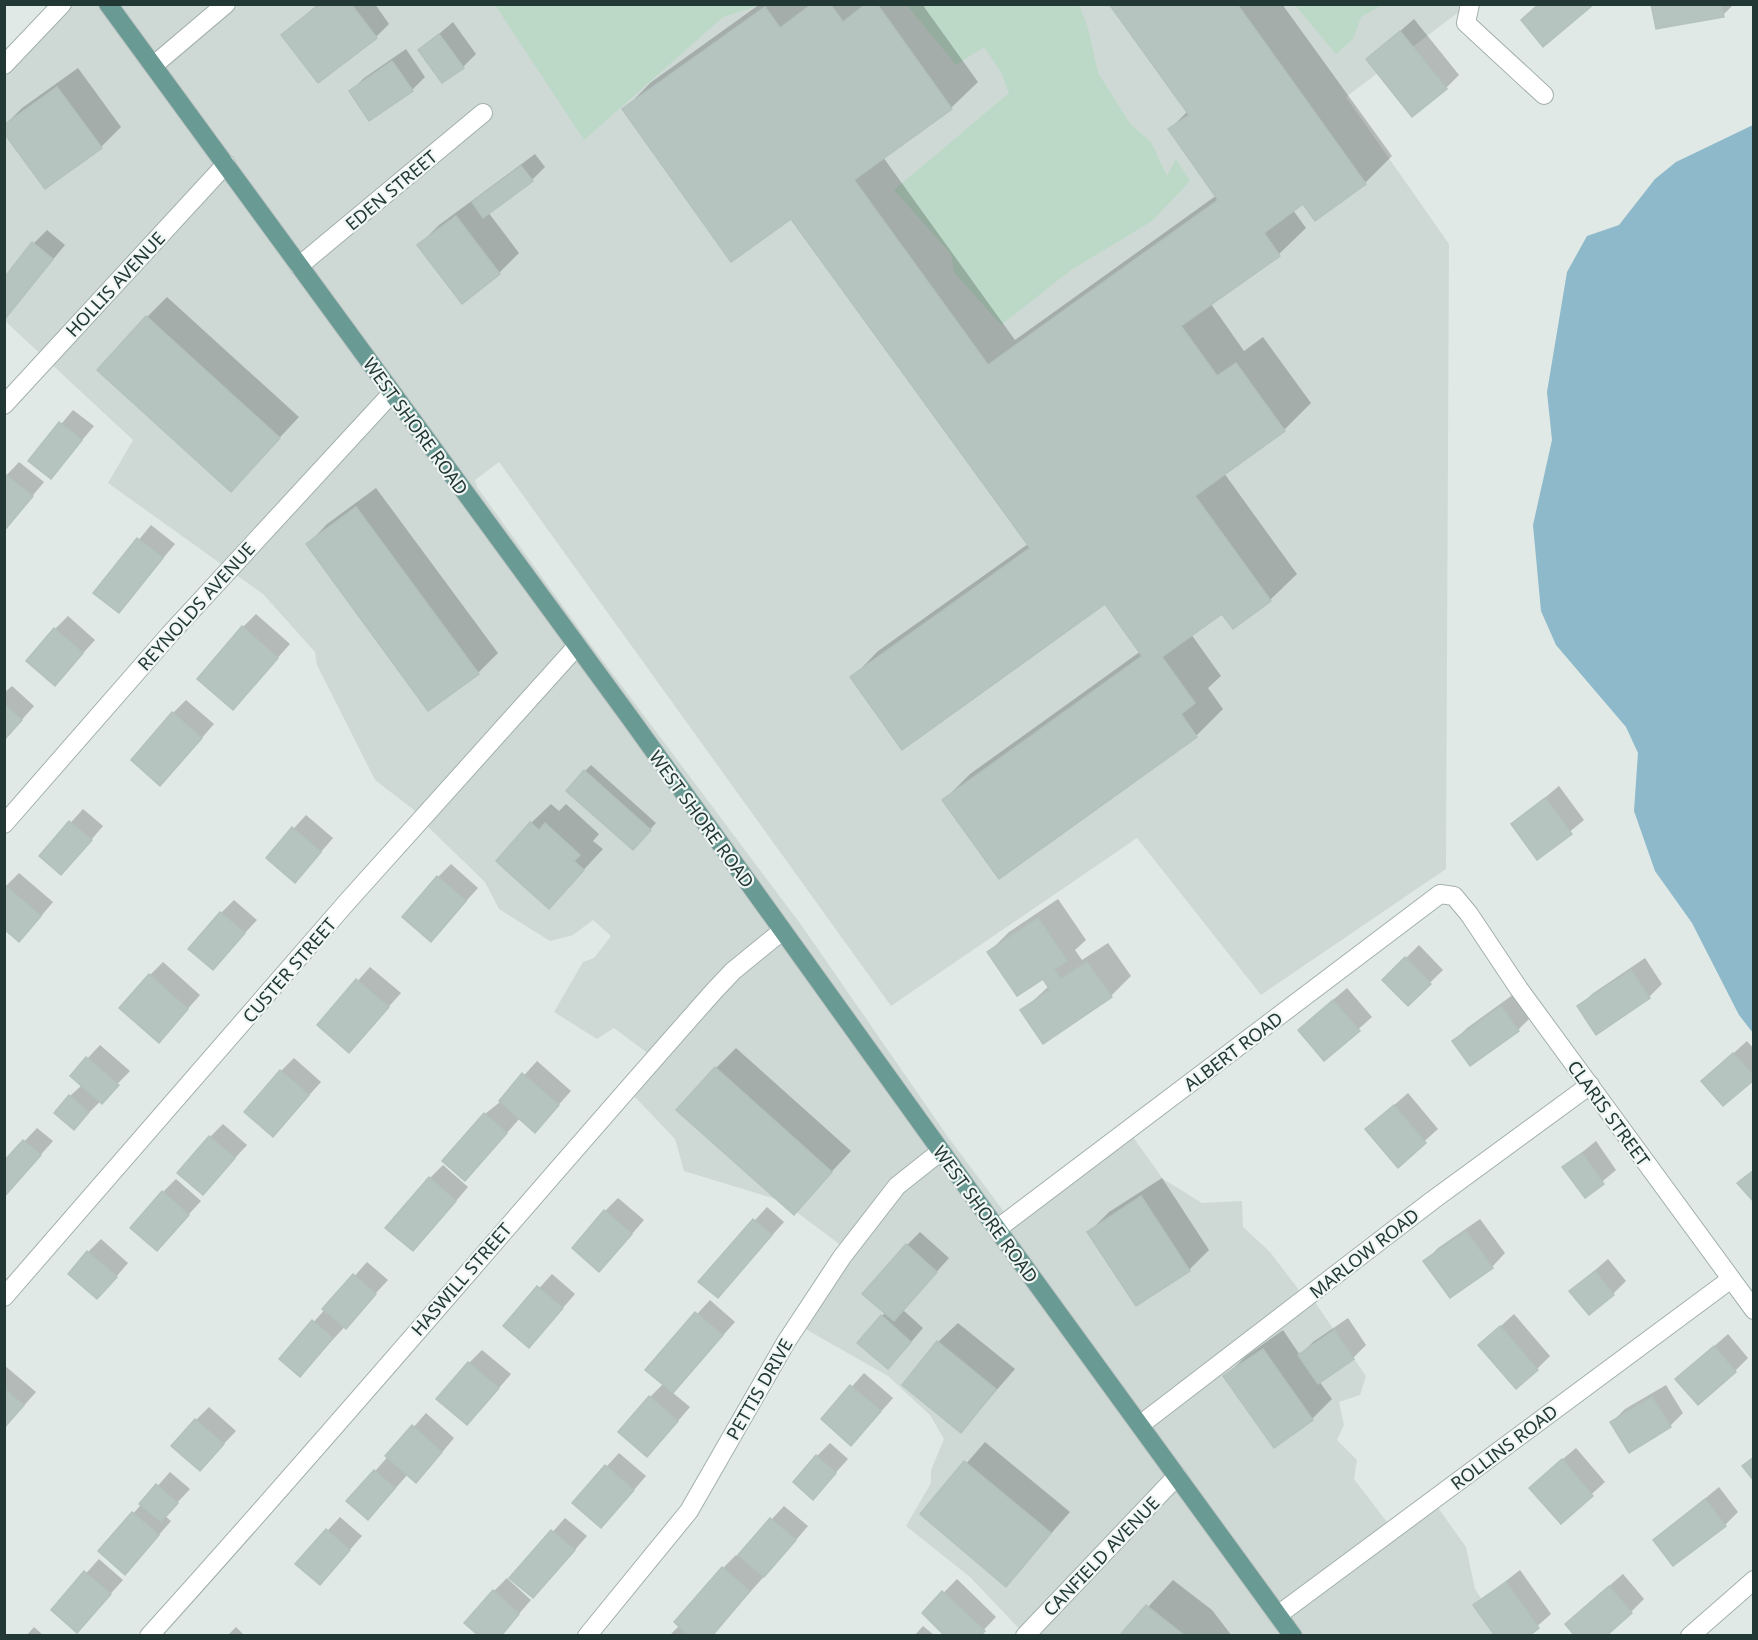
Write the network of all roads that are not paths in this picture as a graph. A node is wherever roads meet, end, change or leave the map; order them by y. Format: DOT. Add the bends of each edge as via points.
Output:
graph roads {
  1 [pos="62,4"];
  2 [pos="108,4"];
  3 [pos="226,4"];
  4 [pos="1470,4"];
  5 [pos="4,64"];
  6 [pos="154,65"];
  7 [pos="1544,95"];
  8 [pos="483,113"];
  9 [pos="226,164"];
  10 [pos="299,266"];
  11 [pos="392,393"];
  12 [pos="4,405"];
  13 [pos="577,646"];
  14 [pos="4,824"];
  15 [pos="1469,914"];
  16 [pos="782,931"];
  17 [pos="1590,1085"];
  18 [pos="940,1151"];
  19 [pos="997,1230"];
  20 [pos="1731,1279"];
  21 [pos="4,1297"];
  22 [pos="1754,1310"];
  23 [pos="1140,1425"];
  24 [pos="1177,1476"];
  25 [pos="1754,1580"];
  26 [pos="1278,1615"];
  27 [pos="149,1635"];
  28 [pos="587,1635"];
  29 [pos="1025,1635"];
  30 [pos="1293,1635"];
  31 [pos="1690,1635"];
  1 -- 5 [label="street"];
  2 -- 6 [label="main road, WEST SHORE ROAD"];
  3 -- 6 [label="street"];
  4 -- 7 [label="street" via="1466,23"];
  6 -- 9 [label="main road, WEST SHORE ROAD"];
  8 -- 10 [label="street, EDEN STREET"];
  9 -- 10 [label="main road, WEST SHORE ROAD"];
  9 -- 12 [label="street, HOLLIS AVENUE"];
  10 -- 11 [label="main road, WEST SHORE ROAD"];
  11 -- 13 [label="main road, WEST SHORE ROAD"];
  11 -- 14 [label="street, REYNOLDS AVENUE" via="170,634"];
  13 -- 16 [label="main road, WEST SHORE ROAD"];
  13 -- 21 [label="street, CUSTER STREET" via="347,902"];
  15 -- 17 [label="street, CLARIS STREET"];
  15 -- 19 [label="street, ALBERT ROAD" via="1454,896 1440,894"];
  16 -- 18 [label="main road, WEST SHORE ROAD"];
  16 -- 27 [label="street, HASWILL STREET" via="733,970"];
  17 -- 20 [label="street, CLARIS STREET"];
  17 -- 23 [label="street, MARLOW ROAD"];
  18 -- 19 [label="main road, WEST SHORE ROAD"];
  18 -- 28 [label="street, PETTIS DRIVE" via="897,1185 842,1257 786,1342 689,1511"];
  19 -- 23 [label="main road, WEST SHORE ROAD"];
  20 -- 22 [label="street, CLARIS STREET"];
  20 -- 26 [label="street, ROLLINS ROAD"];
  23 -- 24 [label="main road, WEST SHORE ROAD"];
  24 -- 26 [label="main road, WEST SHORE ROAD"];
  24 -- 29 [label="street, CANFIELD AVENUE"];
  25 -- 31 [label="street"];
  26 -- 30 [label="main road, WEST SHORE ROAD"];
}
